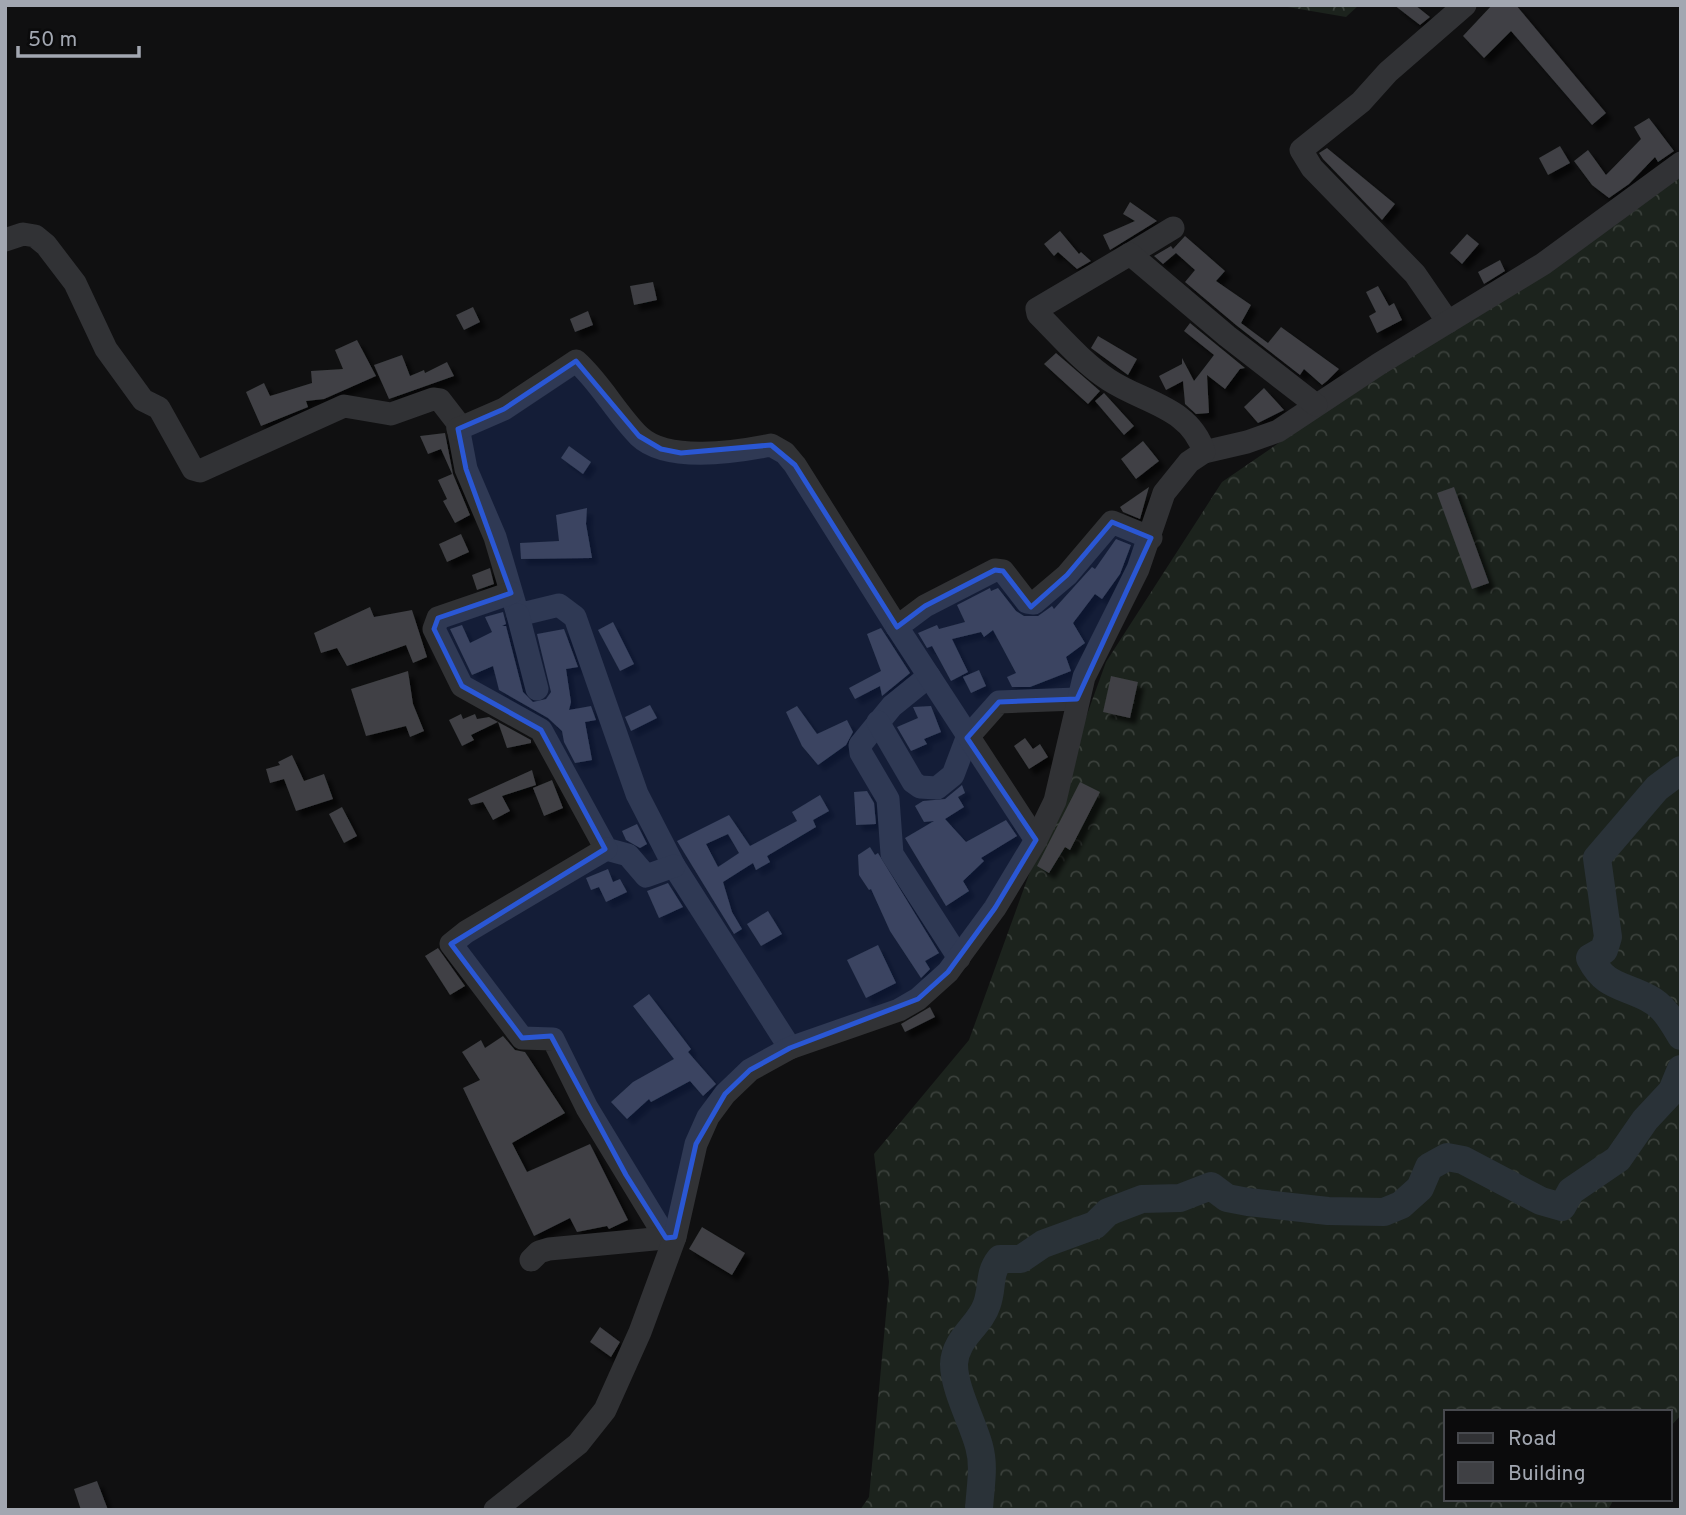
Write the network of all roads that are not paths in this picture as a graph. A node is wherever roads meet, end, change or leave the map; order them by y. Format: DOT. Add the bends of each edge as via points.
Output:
graph roads {
  1 [pos="1465,5"];
  2 [pos="1681,163"];
  3 [pos="1173,228"];
  4 [pos="5,240"];
  5 [pos="1130,254"];
  6 [pos="1448,322"];
  7 [pos="1316,405"];
  8 [pos="458,429"];
  9 [pos="1204,452"];
  10 [pos="1151,538"];
  11 [pos="511,593"];
  12 [pos="518,615"];
  13 [pos="897,627"];
  14 [pos="929,676"];
  15 [pos="537,689"];
  16 [pos="1077,699"];
  17 [pos="878,722"];
  18 [pos="967,738"];
  19 [pos="1036,840"];
  20 [pos="606,849"];
  21 [pos="674,866"];
  22 [pos="960,958"];
  23 [pos="790,1048"];
  24 [pos="670,1238"];
  25 [pos="531,1260"];
  26 [pos="495,1510"];
  1 -- 6 [label="street" via="1388,72 1361,102 1301,150 1312,168 1415,274"];
  2 -- 6 [label="street" via="1543,264"];
  3 -- 5 [label="street"];
  4 -- 8 [label="street" via="23,234 46,245 75,284 106,349 143,400 159,408 193,470 200,471 350,405 391,414 437,398"];
  5 -- 7 [label="street"];
  5 -- 9 [label="street" via="1043,304 1038,314 1108,379 1190,424"];
  6 -- 7 [label="street"];
  7 -- 9 [label="street" via="1278,431"];
  8 -- 11 [label="street" via="466,469 495,537"];
  8 -- 13 [label="street" via="504,409 576,361 639,436 660,449 681,453 771,445 795,466"];
  9 -- 10 [label="street" via="1189,462 1164,493"];
  10 -- 13 [label="street" via="1112,522 1067,575 1034,603 1027,602 1003,571 995,570 925,606"];
  10 -- 16 [label="street"];
  11 -- 12 [label="street"];
  11 -- 20 [label="street" via="438,618 434,629 462,686 541,730"];
  12 -- 15 [label="street"];
  12 -- 21 [label="street" via="559,605 575,617 636,794"];
  13 -- 14 [label="street"];
  14 -- 17 [label="street"];
  14 -- 18 [label="street"];
  16 -- 18 [label="street" via="999,702"];
  16 -- 19 [label="street" via="1060,782"];
  17 -- 18 [label="street" via="913,782 928,789 947,783"];
  17 -- 22 [label="street" via="860,745 890,807 891,854"];
  18 -- 19 [label="street"];
  19 -- 22 [label="street"];
  20 -- 21 [label="street" via="628,855 646,876"];
  20 -- 24 [label="street" via="451,944 522,1038 552,1039 587,1108"];
  21 -- 23 [label="street"];
  22 -- 23 [label="street" via="932,988 899,1010"];
  23 -- 24 [label="street" via="750,1070 708,1116"];
  24 -- 25 [label="street" via="549,1249"];
  24 -- 26 [label="street" via="640,1332 605,1410 578,1444"];
}
